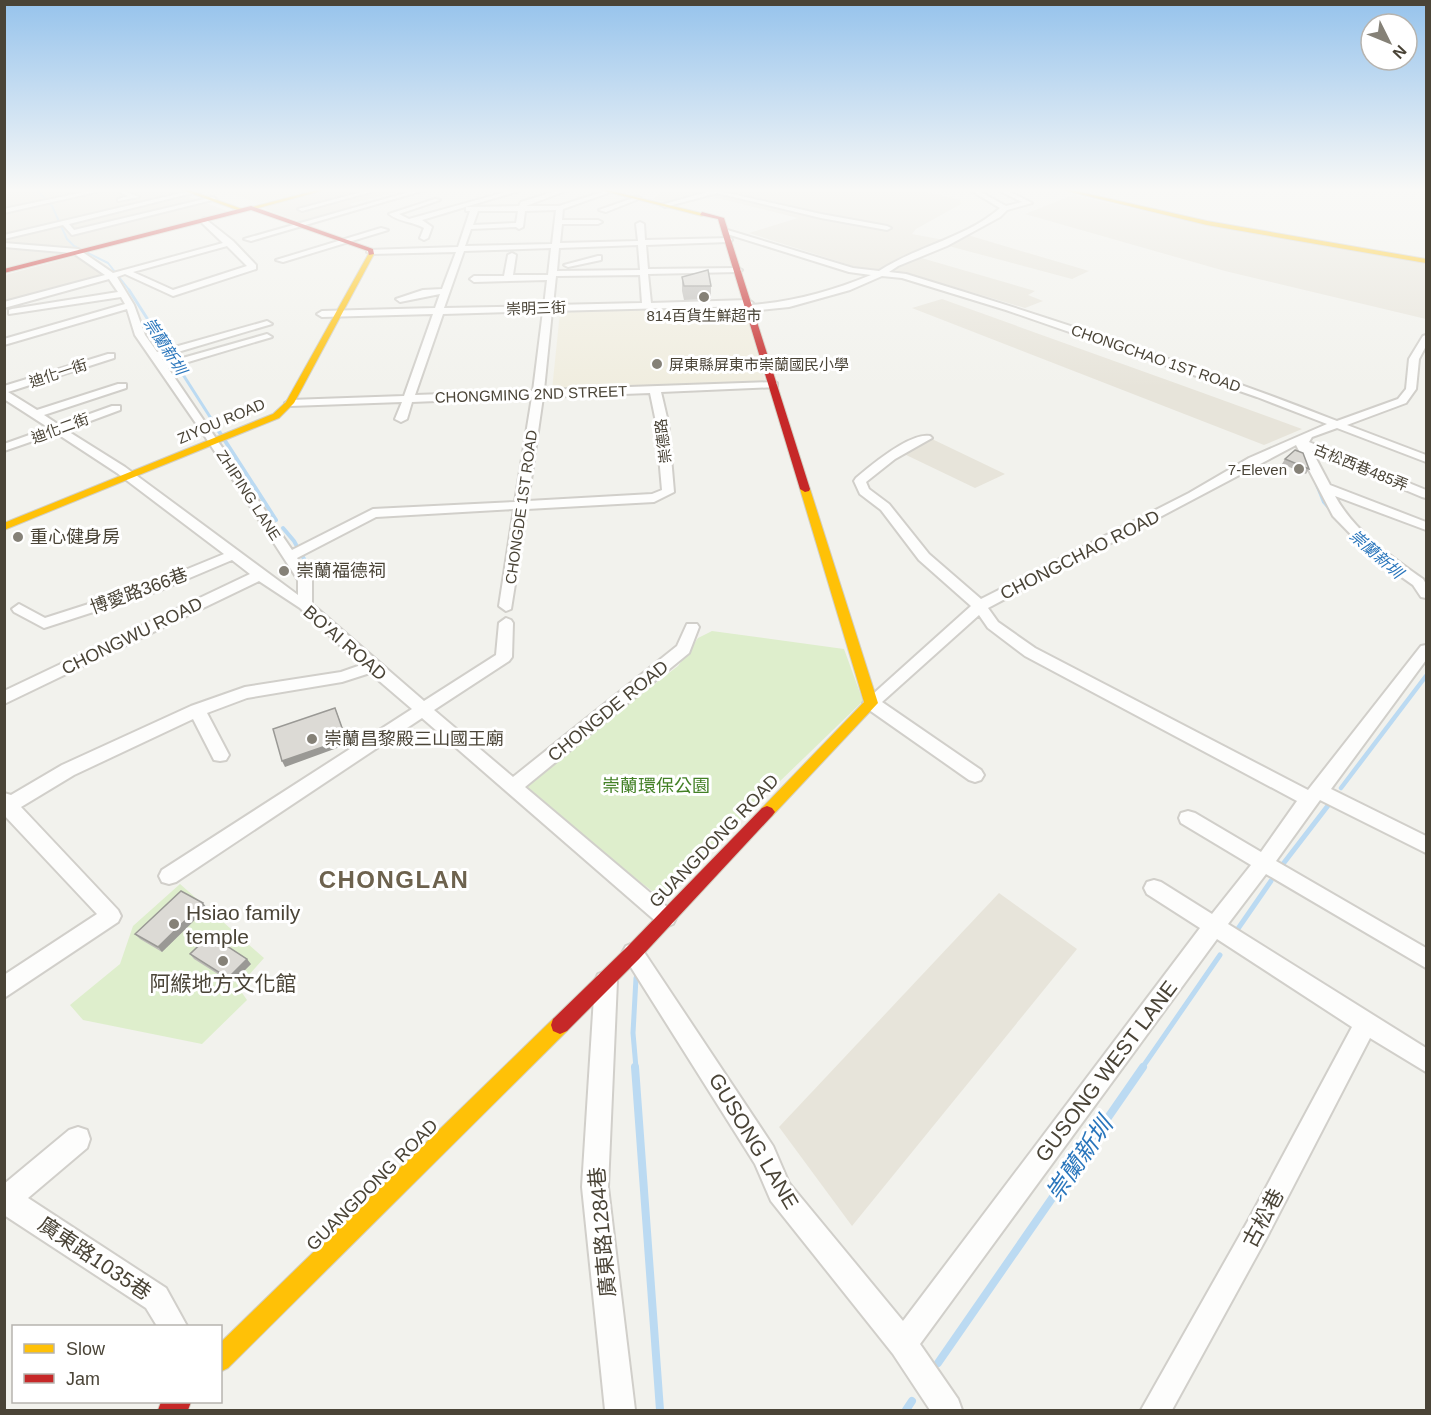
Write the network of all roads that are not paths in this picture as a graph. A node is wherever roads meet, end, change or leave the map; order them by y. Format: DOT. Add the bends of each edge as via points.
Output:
graph roads {
  1 [pos="62,256"];
  2 [pos="89,256"];
  3 [pos="183,256"];
  4 [pos="242,256"];
  5 [pos="294,256"];
  6 [pos="365,256"];
  7 [pos="366,256"];
  8 [pos="457,256"];
  9 [pos="512,256"];
  10 [pos="554,256"];
  11 [pos="601,256"];
  12 [pos="643,256"];
  13 [pos="734,256"];
  14 [pos="801,256"];
  15 [pos="914,256"];
  16 [pos="1403,256"];
  17 [pos="1404,256"];
  18 [pos="600,259"];
  19 [pos="280,260"];
  20 [pos="1426,260"];
  21 [pos="690,267"];
  22 [pos="465,269"];
  23 [pos="476,269"];
  24 [pos="487,269"];
  25 [pos="453,270"];
  26 [pos="738,270"];
  27 [pos="4,271"];
  28 [pos="645,271"];
  29 [pos="552,272"];
  30 [pos="509,273"];
  31 [pos="601,273"];
  32 [pos="118,274"];
  33 [pos="880,274"];
  34 [pos="692,281"];
  35 [pos="446,291"];
  36 [pos="124,294"];
  37 [pos="400,299"];
  38 [pos="4,305"];
  39 [pos="130,305"];
  40 [pos="750,305"];
  41 [pos="647,306"];
  42 [pos="549,308"];
  43 [pos="438,311"];
  44 [pos="4,313"];
  45 [pos="322,314"];
  46 [pos="338,314"];
  47 [pos="267,324"];
  48 [pos="267,337"];
  49 [pos="1426,338"];
  50 [pos="4,342"];
  51 [pos="164,353"];
  52 [pos="111,356"];
  53 [pos="171,364"];
  54 [pos="122,386"];
  55 [pos="773,386"];
  56 [pos="655,390"];
  57 [pos="4,392"];
  58 [pos="538,394"];
  59 [pos="408,399"];
  60 [pos="290,403"];
  61 [pos="116,408"];
  62 [pos="37,414"];
  63 [pos="401,419"];
  64 [pos="1336,424"];
  65 [pos="58,429"];
  66 [pos="219,436"];
  67 [pos="926,438"];
  68 [pos="1302,440"];
  69 [pos="4,448"];
  70 [pos="1426,459"];
  71 [pos="126,473"];
  72 [pos="1323,487"];
  73 [pos="1426,494"];
  74 [pos="523,504"];
  75 [pos="4,516"];
  76 [pos="1426,526"];
  77 [pos="4,527"];
  78 [pos="296,553"];
  79 [pos="233,555"];
  80 [pos="260,575"];
  81 [pos="1426,594"];
  82 [pos="305,604"];
  83 [pos="507,606"];
  84 [pos="980,606"];
  85 [pos="19,609"];
  86 [pos="506,623"];
  87 [pos="692,627"];
  88 [pos="1426,650"];
  89 [pos="373,667"];
  90 [pos="4,698"];
  91 [pos="871,703"];
  92 [pos="422,709"];
  93 [pos="197,710"];
  94 [pos="220,755"];
  95 [pos="975,775"];
  96 [pos="513,787"];
  97 [pos="1314,795"];
  98 [pos="6,804"];
  99 [pos="1188,818"];
  100 [pos="1425,843"];
  101 [pos="1264,863"];
  102 [pos="169,876"];
  103 [pos="1154,888"];
  104 [pos="666,918"];
  105 [pos="1214,926"];
  106 [pos="633,953"];
  107 [pos="1426,959"];
  108 [pos="606,980"];
  109 [pos="4,988"];
  110 [pos="1366,1024"];
  111 [pos="1426,1060"];
  112 [pos="78,1139"];
  113 [pos="6,1199"];
  114 [pos="172,1325"];
  115 [pos="903,1344"];
  116 [pos="222,1358"];
  117 [pos="620,1410"];
  118 [pos="947,1410"];
  119 [pos="1156,1410"];
  1 -- 27 [label="street"];
  2 -- 32 [label="street"];
  3 -- 32 [label="street"];
  4 -- 32 [label="street" via="253,267 173,293"];
  5 -- 19 [label="street"];
  6 -- 45 [label="street, ZIYOU ROAD"];
  7 -- 46 [label="street, ZIYOU ROAD"];
  8 -- 25 [label="street"];
  9 -- 30 [label="street"];
  10 -- 29 [label="street, CHONGDE 1ST ROAD"];
  11 -- 18 [label="street"];
  12 -- 28 [label="street"];
  13 -- 26 [label="street"];
  14 -- 33 [label="street, CHONGCHAO 1ST ROAD"];
  15 -- 33 [label="street, 崇明三街" via="885,268"];
  16 -- 20 [label="street"];
  17 -- 20 [label="street"];
  18 -- 29 [label="street"];
  18 -- 31 [label="street"];
  21 -- 26 [label="street"];
  21 -- 28 [label="street"];
  21 -- 34 [label="street"];
  22 -- 25 [label="street"];
  23 -- 30 [label="street" via="473,279"];
  24 -- 30 [label="street"];
  25 -- 35 [label="street"];
  26 -- 40 [label="street"];
  28 -- 31 [label="street"];
  28 -- 41 [label="street"];
  29 -- 30 [label="street"];
  29 -- 31 [label="street"];
  29 -- 42 [label="street, CHONGDE 1ST ROAD"];
  32 -- 36 [label="street, ZHIPING LANE"];
  32 -- 38 [label="street"];
  33 -- 40 [label="street, 崇明三街" via="820,297 786,305"];
  33 -- 64 [label="street, CHONGCHAO 1ST ROAD" via="903,276 1009,308"];
  35 -- 37 [label="street"];
  35 -- 43 [label="street"];
  36 -- 39 [label="street, ZHIPING LANE"];
  36 -- 44 [label="street"];
  39 -- 50 [label="street"];
  39 -- 51 [label="street, ZHIPING LANE" via="140,335"];
  40 -- 41 [label="street, 崇明三街"];
  40 -- 55 [label="street"];
  41 -- 42 [label="street, 崇明三街"];
  42 -- 43 [label="street, 崇明三街"];
  42 -- 58 [label="street, CHONGDE 1ST ROAD"];
  43 -- 46 [label="street, 崇明三街"];
  43 -- 59 [label="street"];
  45 -- 46 [label="street, 崇明三街"];
  45 -- 66 [label="street, ZIYOU ROAD" via="278,394 259,414"];
  46 -- 60 [label="street, ZIYOU ROAD"];
  47 -- 51 [label="street"];
  48 -- 53 [label="street"];
  49 -- 64 [label="street" via="1414,359 1414,382 1402,401"];
  51 -- 53 [label="street, ZHIPING LANE"];
  52 -- 57 [label="street, 迪化一街"];
  53 -- 66 [label="street, ZHIPING LANE" via="179,390"];
  54 -- 62 [label="street"];
  55 -- 56 [label="street, CHONGMING 2ND STREET"];
  55 -- 91 [label="street"];
  56 -- 58 [label="street, CHONGMING 2ND STREET"];
  56 -- 74 [label="street, 崇德路" via="668,492 654,498"];
  57 -- 62 [label="street, BO'AI ROAD"];
  58 -- 59 [label="street, CHONGMING 2ND STREET"];
  58 -- 74 [label="street, CHONGDE 1ST ROAD"];
  59 -- 60 [label="street, CHONGMING 2ND STREET"];
  59 -- 63 [label="street"];
  60 -- 66 [label="street, ZIYOU ROAD" via="276,416"];
  61 -- 65 [label="street, 迪化二街"];
  62 -- 65 [label="street, BO'AI ROAD"];
  64 -- 68 [label="street"];
  64 -- 70 [label="street, CHONGCHAO 1ST ROAD"];
  65 -- 69 [label="street, 迪化二街"];
  65 -- 71 [label="street, BO'AI ROAD"];
  66 -- 71 [label="street, ZIYOU ROAD"];
  66 -- 78 [label="street, ZHIPING LANE"];
  67 -- 84 [label="street" via="888,456 860,481 864,491 885,507 924,557"];
  68 -- 72 [label="street"];
  68 -- 73 [label="street, 古松西巷485弄"];
  68 -- 84 [label="street, CHONGCHAO ROAD"];
  71 -- 75 [label="street, ZIYOU ROAD"];
  71 -- 77 [label="street, ZIYOU ROAD"];
  71 -- 79 [label="street, BO'AI ROAD"];
  72 -- 76 [label="street"];
  72 -- 81 [label="street" via="1338,513 1377,553 1418,582"];
  74 -- 78 [label="street" via="373,513"];
  74 -- 83 [label="street, CHONGDE 1ST ROAD"];
  78 -- 82 [label="street, ZHIPING LANE" via="305,580"];
  79 -- 80 [label="street, BO'AI ROAD"];
  79 -- 85 [label="street, 博愛路366巷" via="156,587 44,623"];
  80 -- 82 [label="street, BO'AI ROAD"];
  80 -- 90 [label="street, CHONGWU ROAD"];
  82 -- 89 [label="street, BO'AI ROAD"];
  84 -- 91 [label="street, CHONGCHAO ROAD"];
  84 -- 97 [label="street" via="993,625 1030,651"];
  86 -- 92 [label="street" via="504,657"];
  87 -- 96 [label="street, CHONGDE ROAD" via="684,649"];
  88 -- 97 [label="street, GUSONG WEST LANE"];
  89 -- 92 [label="street, BO'AI ROAD"];
  89 -- 93 [label="street" via="342,677 245,693"];
  91 -- 95 [label="street"];
  91 -- 104 [label="street, GUANGDONG ROAD"];
  92 -- 96 [label="street, BO'AI ROAD"];
  92 -- 102 [label="street"];
  93 -- 94 [label="street"];
  93 -- 98 [label="street" via="68,770"];
  96 -- 104 [label="street, BO'AI ROAD"];
  97 -- 100 [label="street"];
  97 -- 101 [label="street, GUSONG WEST LANE"];
  98 -- 109 [label="street" via="111,915"];
  99 -- 101 [label="street"];
  101 -- 105 [label="street, GUSONG WEST LANE"];
  101 -- 107 [label="street"];
  103 -- 105 [label="street"];
  104 -- 106 [label="street, GUANGDONG ROAD"];
  105 -- 110 [label="street"];
  105 -- 115 [label="street, GUSONG WEST LANE"];
  106 -- 108 [label="street, GUANGDONG ROAD"];
  106 -- 115 [label="street, GUSONG LANE" via="759,1146 780,1192"];
  108 -- 116 [label="street, GUANGDONG ROAD"];
  108 -- 117 [label="street, 廣東路1284巷" via="595,1187"];
  110 -- 111 [label="street"];
  110 -- 119 [label="street, 古松巷"];
  112 -- 113 [label="street"];
  113 -- 114 [label="street, 廣東路1035巷" via="156,1298"];
  115 -- 118 [label="street, GUSONG LANE"];
}
